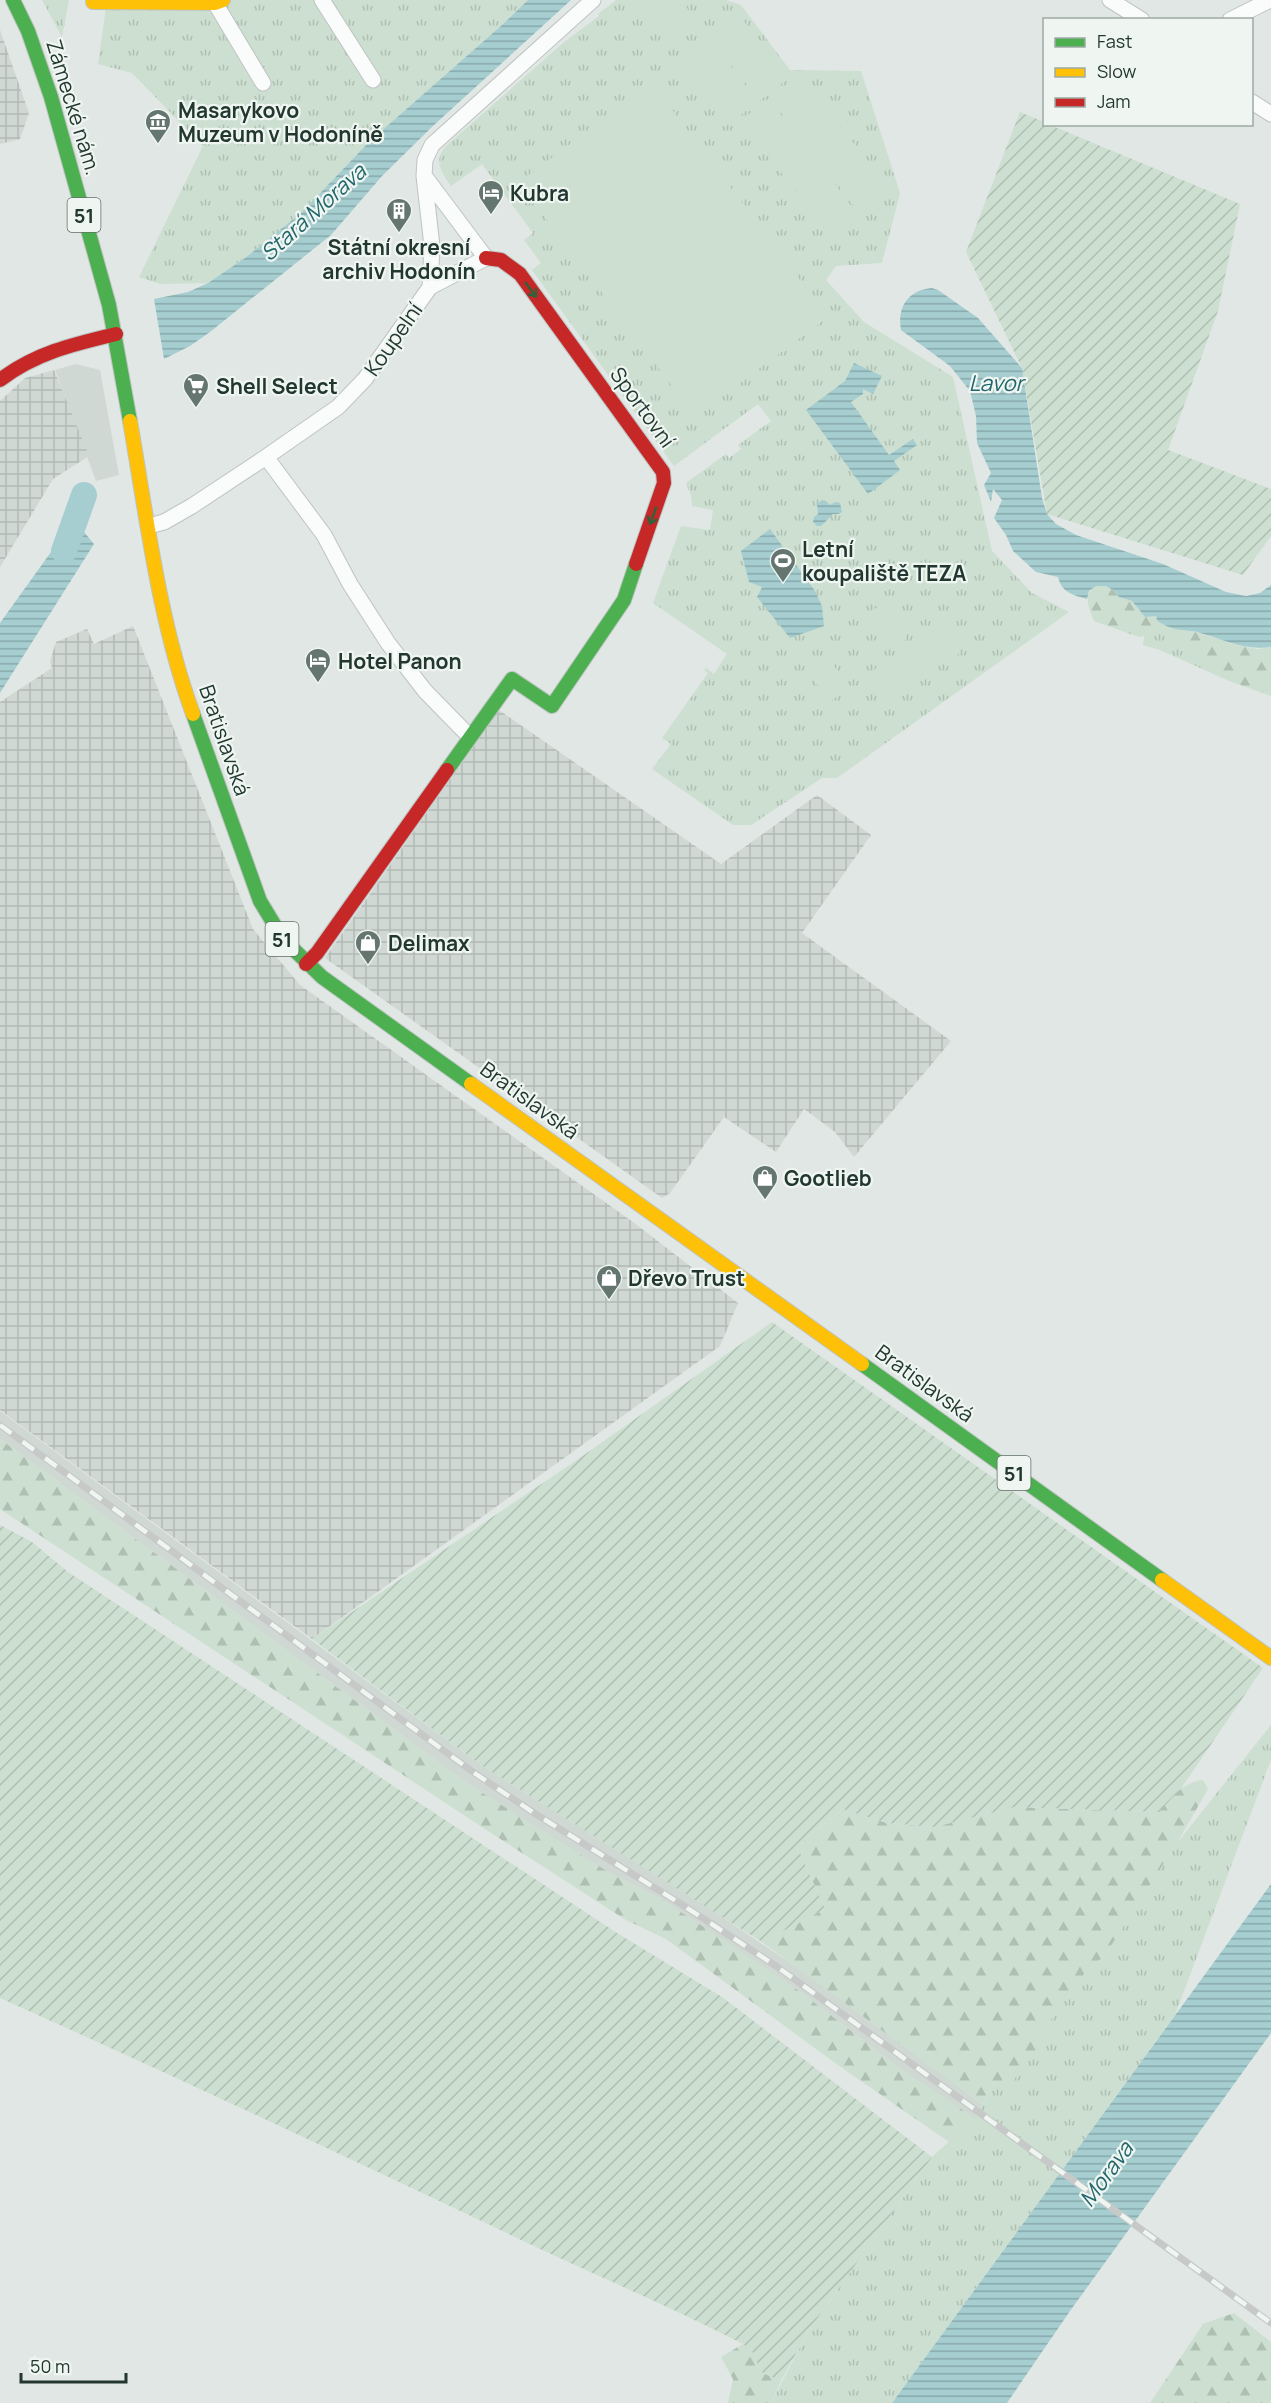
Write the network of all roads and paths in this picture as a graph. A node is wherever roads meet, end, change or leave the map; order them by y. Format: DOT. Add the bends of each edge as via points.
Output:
graph roads {
  1 [pos="13,0"];
  2 [pos="322,0"];
  3 [pos="593,0"];
  4 [pos="1110,0"];
  5 [pos="1270,0"];
  6 [pos="93,1"];
  7 [pos="219,2"];
  8 [pos="1139,18"];
  9 [pos="1234,18"];
  10 [pos="373,80"];
  11 [pos="263,83"];
  12 [pos="1253,103"];
  13 [pos="1271,114"];
  14 [pos="424,176"];
  15 [pos="486,258"];
  16 [pos="430,287"];
  17 [pos="116,334"];
  18 [pos="0,380"];
  19 [pos="266,457"];
  20 [pos="149,526"];
  21 [pos="470,737"];
  22 [pos="306,964"];
  23 [pos="1271,1658"];
  1 -- 17 [label="main road, Zámecké nám. / 51" via="28,31 58,120"];
  2 -- 10 [label="street"];
  3 -- 14 [label="street, Koupelní" via="432,145 425,160"];
  4 -- 8 [label="street"];
  5 -- 9 [label="street"];
  6 -- 7 [label="main road"];
  7 -- 11 [label="street"];
  12 -- 13 [label="street"];
  14 -- 15 [label="street"];
  14 -- 16 [label="street, Koupelní" via="432,246"];
  15 -- 16 [label="street"];
  15 -- 21 [label="main road, Sportovní, one-way" via="501,260 520,274 657,461 664,483 624,600 552,705 512,679"];
  16 -- 19 [label="street, Koupelní" via="351,395"];
  17 -- 18 [label="main road" via="31,357"];
  17 -- 20 [label="main road, Bratislavská / 51"];
  19 -- 20 [label="street, Koupelní" via="192,506"];
  19 -- 21 [label="street" via="324,535 388,643 425,691"];
  20 -- 22 [label="main road, Bratislavská / 51" via="175,660 225,804 260,901 278,932"];
  21 -- 22 [label="main road" via="369,882"];
  22 -- 23 [label="main road, Bratislavská / 51"];
}
